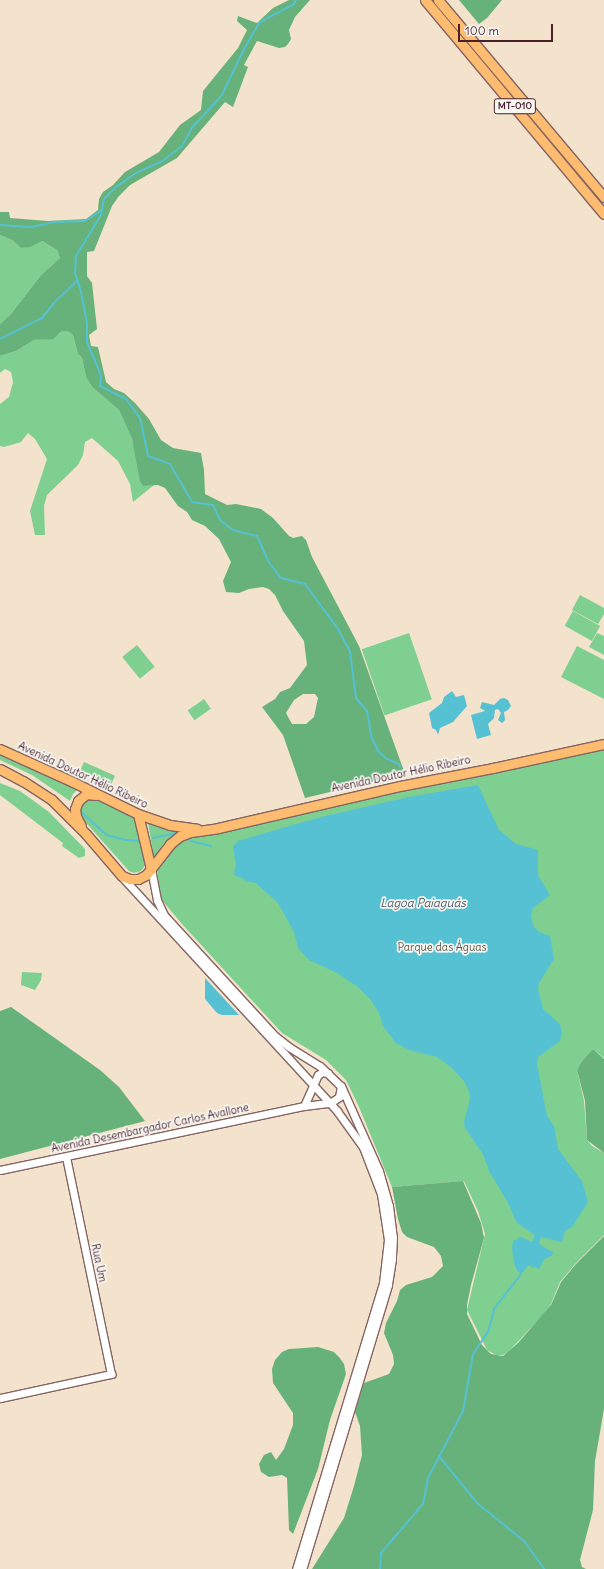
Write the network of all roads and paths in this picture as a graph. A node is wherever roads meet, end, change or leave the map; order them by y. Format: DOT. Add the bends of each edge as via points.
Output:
graph roads {
  1 [pos="425,0"];
  2 [pos="438,0"];
  3 [pos="604,197"];
  4 [pos="604,214"];
  5 [pos="604,744"];
  6 [pos="0,749"];
  7 [pos="0,769"];
  8 [pos="102,796"];
  9 [pos="138,814"];
  10 [pos="204,830"];
  11 [pos="86,834"];
  12 [pos="151,869"];
  13 [pos="122,876"];
  14 [pos="328,1073"];
  15 [pos="314,1085"];
  16 [pos="341,1086"];
  17 [pos="330,1103"];
  18 [pos="322,1105"];
  19 [pos="304,1106"];
  20 [pos="344,1120"];
  21 [pos="66,1157"];
  22 [pos="0,1170"];
  23 [pos="0,1398"];
  24 [pos="296,1569"];
  25 [pos="302,1569"];
  1 -- 4 [label="main road, MT-010"];
  2 -- 3 [label="main road, MT-010"];
  5 -- 10 [label="main road, Avenida Doutor Hélio Ribeiro"];
  6 -- 8 [label="main road, Avenida Doutor Hélio Ribeiro"];
  7 -- 11 [label="main road" via="51,799"];
  8 -- 9 [label="main road, Avenida Doutor Hélio Ribeiro"];
  8 -- 11 [label="main road" via="86,794 78,801 76,816"];
  9 -- 10 [label="main road, Avenida Doutor Hélio Ribeiro" via="170,825"];
  9 -- 12 [label="main road"];
  10 -- 12 [label="main road, Avenida Doutor Hélio Ribeiro" via="180,836 170,844"];
  11 -- 13 [label="main road"];
  12 -- 13 [label="main road, Avenida Doutor Hélio Ribeiro" via="138,879"];
  12 -- 14 [label="street" via="156,900 164,916 275,1036"];
  13 -- 15 [label="street"];
  14 -- 15 [label="street" via="320,1073"];
  14 -- 16 [label="street"];
  15 -- 17 [label="street"];
  15 -- 19 [label="street"];
  16 -- 17 [label="street" via="339,1097"];
  16 -- 25 [label="street" via="385,1189 391,1218 392,1259 382,1306"];
  17 -- 18 [label="street, Avenida Desembargador Carlos Avallone"];
  17 -- 20 [label="street"];
  18 -- 19 [label="street, Avenida Desembargador Carlos Avallone"];
  18 -- 20 [label="street"];
  19 -- 21 [label="street, Avenida Desembargador Carlos Avallone"];
  20 -- 24 [label="street" via="363,1147 381,1194 388,1240 387,1264 378,1304"];
  21 -- 22 [label="street, Avenida Desembargador Carlos Avallone"];
  21 -- 23 [label="street, Rua Um" via="112,1374"];
}
